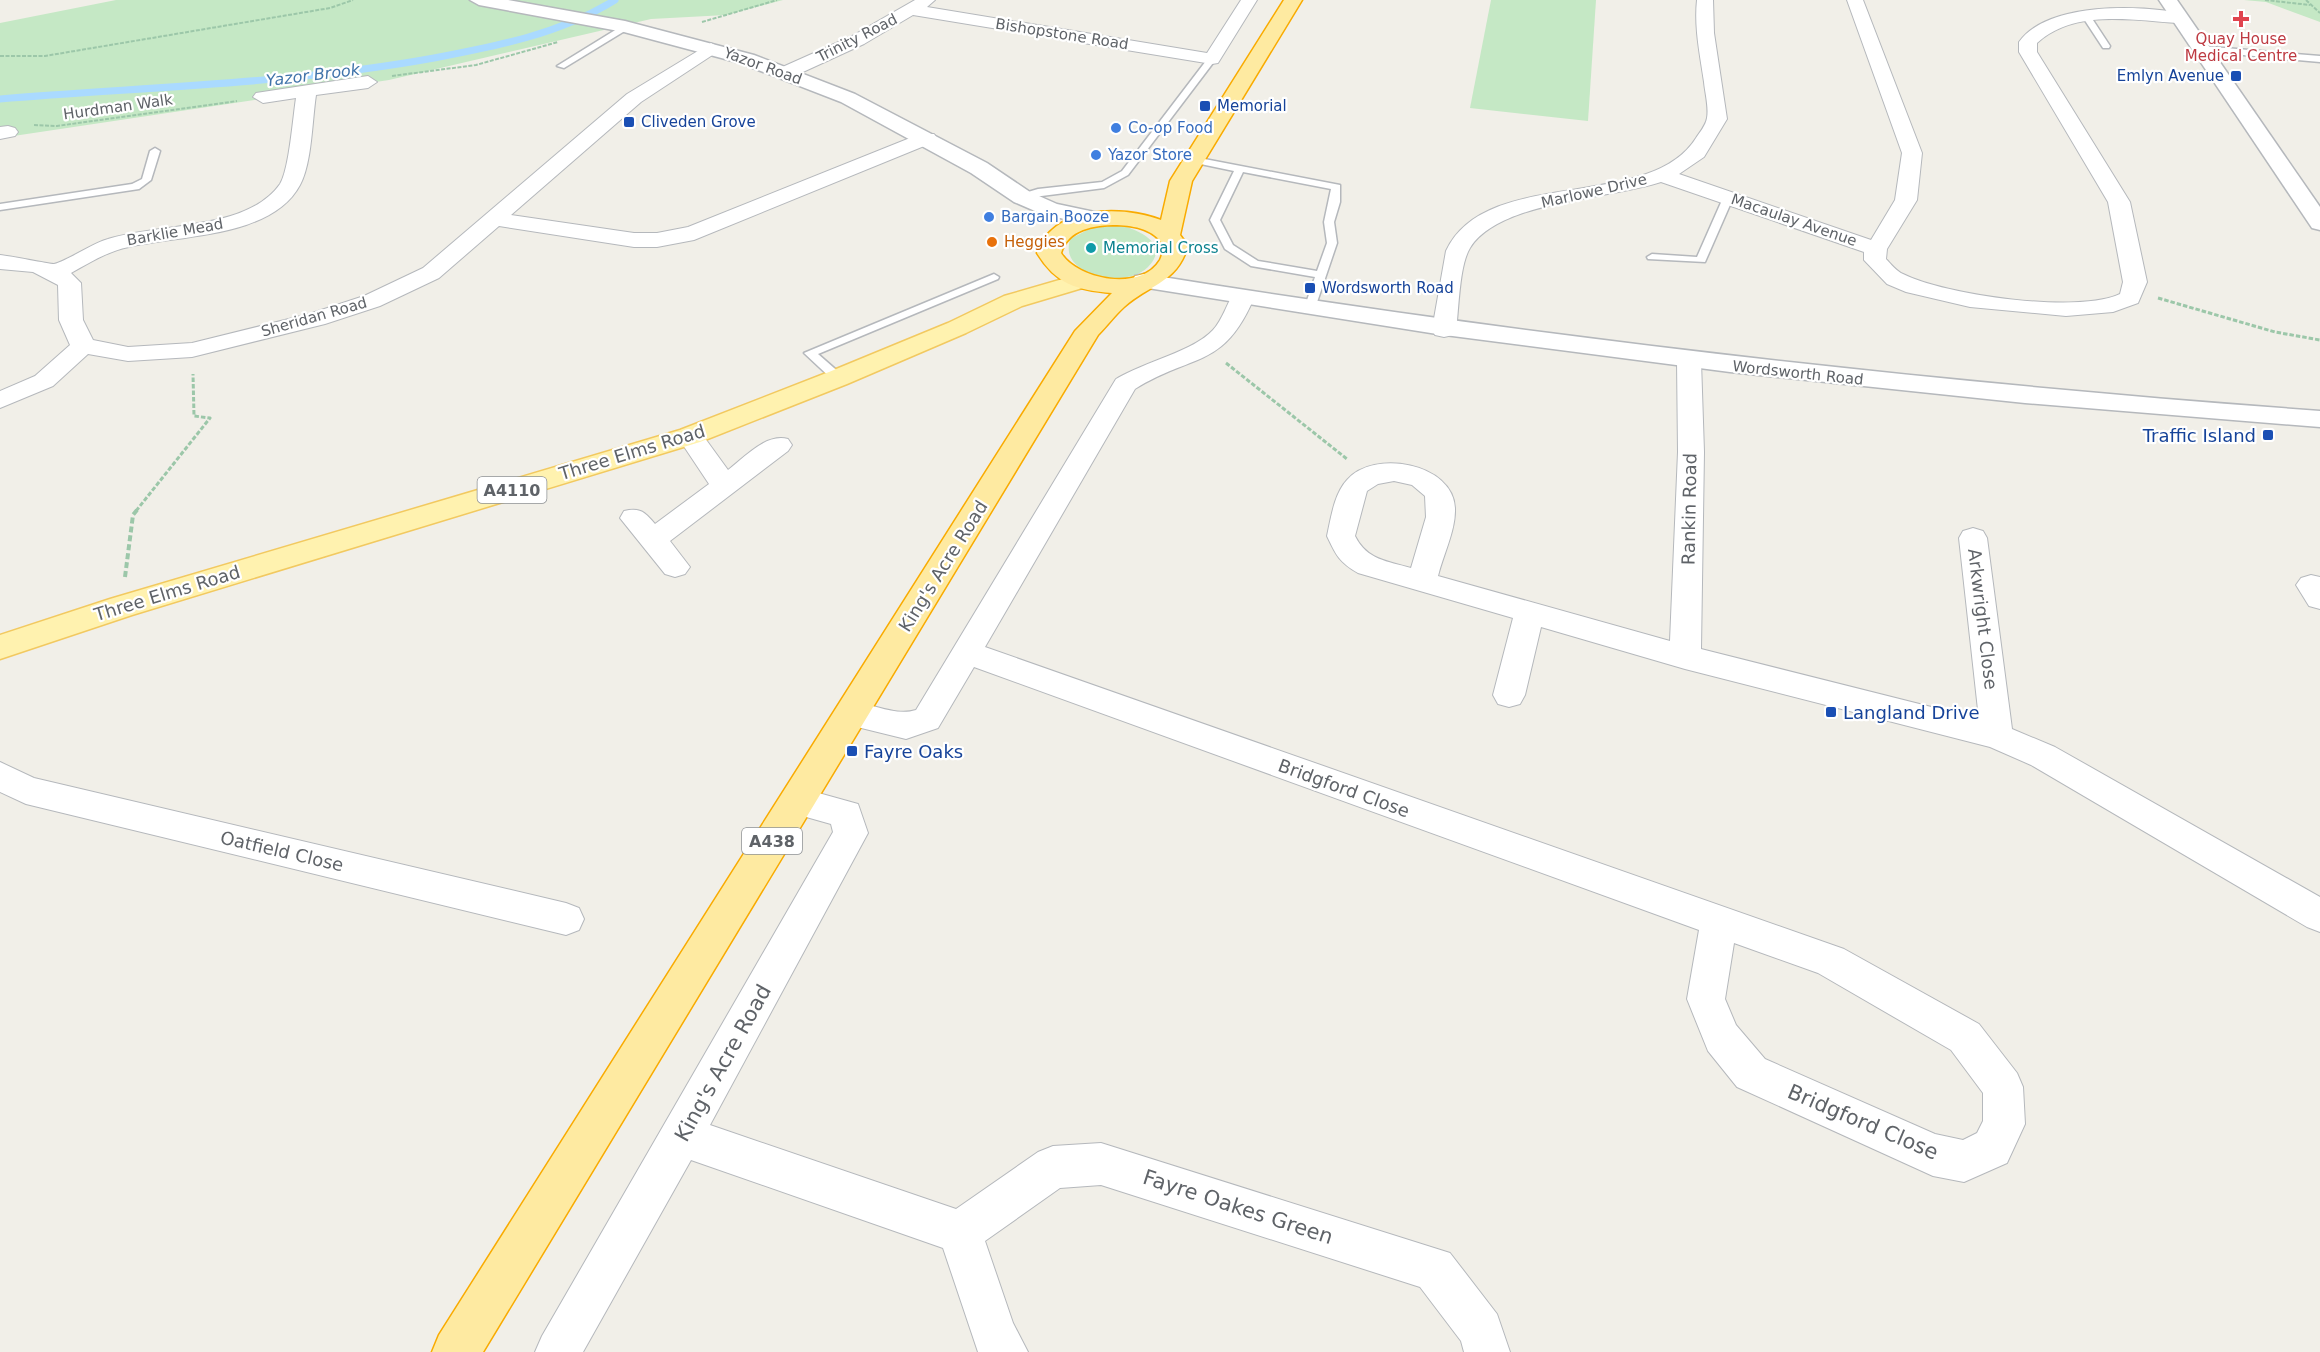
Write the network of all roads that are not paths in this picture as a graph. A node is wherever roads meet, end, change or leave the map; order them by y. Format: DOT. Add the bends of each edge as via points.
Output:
graph roads {
  1 [pos="479,0"];
  2 [pos="927,0"];
  3 [pos="1293,0"];
  4 [pos="1705,0"];
  5 [pos="1855,0"];
  6 [pos="1245,6"];
  7 [pos="911,9"];
  8 [pos="2173,9"];
  9 [pos="2086,16"];
  10 [pos="1282,18"];
  11 [pos="625,27"];
  12 [pos="2106,46"];
  13 [pos="711,48"];
  14 [pos="2200,49"];
  15 [pos="2320,58"];
  16 [pos="1212,59"];
  17 [pos="561,66"];
  18 [pos="785,73"];
  19 [pos="368,82"];
  20 [pos="307,91"];
  21 [pos="255,98"];
  22 [pos="927,138"];
  23 [pos="155,152"];
  24 [pos="1194,160"];
  25 [pos="1240,169"];
  26 [pos="1662,175"];
  27 [pos="1181,181"];
  28 [pos="1022,197"];
  29 [pos="1728,198"];
  30 [pos="0,207"];
  31 [pos="1105,218"];
  32 [pos="495,219"];
  33 [pos="2320,223"];
  34 [pos="1173,245"];
  35 [pos="1052,249"];
  36 [pos="1876,249"];
  37 [pos="1652,257"];
  38 [pos="0,262"];
  39 [pos="57,271"];
  40 [pos="1320,275"];
  41 [pos="994,277"];
  42 [pos="1083,282"];
  43 [pos="1142,282"];
  44 [pos="1242,298"];
  45 [pos="1013,301"];
  46 [pos="1310,309"];
  47 [pos="1444,330"];
  48 [pos="1088,331"];
  49 [pos="83,346"];
  50 [pos="1689,362"];
  51 [pos="838,378"];
  52 [pos="0,400"];
  53 [pos="2320,419"];
  54 [pos="690,436"];
  55 [pos="779,445"];
  56 [pos="725,486"];
  57 [pos="634,518"];
  58 [pos="1973,538"];
  59 [pos="652,540"];
  60 [pos="675,567"];
  61 [pos="1422,580"];
  62 [pos="1529,613"];
  63 [pos="0,647"];
  64 [pos="968,653"];
  65 [pos="1685,657"];
  66 [pos="1509,695"];
  67 [pos="852,714"];
  68 [pos="1997,736"];
  69 [pos="0,776"];
  70 [pos="797,801"];
  71 [pos="2320,916"];
  72 [pos="566,920"];
  73 [pos="1719,923"];
  74 [pos="682,1136"];
  75 [pos="960,1232"];
  76 [pos="456,1352"];
  77 [pos="558,1352"];
  78 [pos="1005,1352"];
  79 [pos="1487,1352"];
  1 -- 11 [label="street, Yazor Road"];
  2 -- 7 [label="street, Trinity Road"];
  3 -- 10 [label="highway"];
  4 -- 26 [label="street, Marlowe Drive" via="1717,119 1707,143 1690,160"];
  5 -- 36 [label="street, Macaulay Avenue" via="1912,153 1906,200"];
  6 -- 10 [label="street"];
  6 -- 16 [label="street"];
  7 -- 16 [label="street, Bishopstone Road"];
  7 -- 18 [label="street, Trinity Road" via="858,40"];
  8 -- 9 [label="street"];
  8 -- 14 [label="street"];
  9 -- 12 [label="lane"];
  9 -- 36 [label="street" via="2042,27 2028,42 2028,52 2119,202 2135,282 2130,298 2114,306 2066,308 2014,306 1952,297 1894,279 1875,261"];
  10 -- 24 [label="highway"];
  11 -- 13 [label="street, Yazor Road"];
  11 -- 17 [label="lane"];
  13 -- 18 [label="street, Yazor Road"];
  13 -- 32 [label="street, Sheridan Road" via="634,98"];
  14 -- 15 [label="lane"];
  14 -- 33 [label="street"];
  16 -- 28 [label="lane" via="1125,173 1104,185"];
  18 -- 22 [label="street, Yazor Road" via="848,98"];
  19 -- 20 [label="street"];
  20 -- 21 [label="street"];
  20 -- 39 [label="street, Barklie Mead" via="291,184 274,202 220,226 123,241"];
  22 -- 28 [label="street, Yazor Road"];
  22 -- 32 [label="street" via="685,235 634,240"];
  23 -- 30 [label="lane" via="147,180 135,187"];
  24 -- 25 [label="lane"];
  24 -- 27 [label="highway"];
  25 -- 40 [label="lane" via="1215,220 1229,247 1255,264"];
  25 -- 40 [label="lane" via="1336,187 1329,222 1332,243"];
  26 -- 29 [label="street, Macaulay Avenue"];
  26 -- 47 [label="street, Marlowe Drive" via="1508,210 1474,228 1458,247"];
  27 -- 31 [label="highway" via="1153,199"];
  27 -- 34 [label="highway"];
  28 -- 31 [label="street, Yazor Road" via="1050,209"];
  28 -- 35 [label="street, Yazor Road"];
  29 -- 36 [label="street, Macaulay Avenue"];
  29 -- 37 [label="lane" via="1701,260"];
  31 -- 34 [label="highway" via="1147,222"];
  31 -- 35 [label="highway" via="1070,227"];
  32 -- 49 [label="street, Sheridan Road" via="430,273 372,302 317,319 192,350 128,354"];
  34 -- 43 [label="highway, A438" via="1169,268"];
  34 -- 44 [label="street, Wordsworth Road" via="1190,273 1205,284"];
  35 -- 42 [label="highway" via="1064,274"];
  35 -- 45 [label="main road, Three Elms Road / A4110" via="1034,281"];
  38 -- 39 [label="street"];
  39 -- 49 [label="street" via="69,283 71,320"];
  40 -- 46 [label="lane"];
  41 -- 51 [label="lane" via="810,352"];
  42 -- 43 [label="highway, A438" via="1113,286"];
  42 -- 45 [label="main road, Three Elms Road / A4110"];
  42 -- 48 [label="highway, King's Acre Road / A438" via="1093,306"];
  43 -- 44 [label="street, Wordsworth Road"];
  43 -- 48 [label="highway, King's Acre Road / A438" via="1115,302"];
  44 -- 46 [label="street, Wordsworth Road"];
  44 -- 64 [label="street" via="1225,334 1208,349 1136,376 1125,384"];
  45 -- 51 [label="main road, Three Elms Road / A4110"];
  46 -- 47 [label="street, Wordsworth Road"];
  47 -- 50 [label="street, Wordsworth Road"];
  48 -- 67 [label="highway, King's Acre Road / A438"];
  49 -- 52 [label="street" via="44,381"];
  50 -- 53 [label="street, Wordsworth Road" via="2103,404"];
  50 -- 65 [label="street, Rankin Road" via="1691,452"];
  51 -- 54 [label="main road, Three Elms Road / A4110"];
  54 -- 56 [label="street"];
  54 -- 63 [label="main road, Three Elms Road / A4110"];
  55 -- 56 [label="street"];
  56 -- 59 [label="street"];
  57 -- 59 [label="street"];
  58 -- 68 [label="street, Arkwright Close"];
  59 -- 60 [label="street"];
  61 -- 61 [label="street" via="1368,566 1351,556 1341,536 1355,485 1368,476 1388,471 1420,477 1435,490 1441,508"];
  61 -- 62 [label="street"];
  62 -- 65 [label="street"];
  62 -- 66 [label="street"];
  64 -- 67 [label="street" via="927,719 906,726"];
  64 -- 73 [label="street, Bridgford Close"];
  65 -- 68 [label="street"];
  67 -- 70 [label="highway, King's Acre Road / A438"];
  68 -- 71 [label="street" via="2043,756"];
  69 -- 72 [label="street, Oatfield Close" via="26,790"];
  70 -- 74 [label="street, King's Acre Road" via="846,814 851,832"];
  70 -- 76 [label="highway, King's Acre Road / A438"];
  73 -- 73 [label="street, Bridgford Close" via="1831,961 1965,1037 2003,1087 2004,1124 1992,1148 1964,1161 1933,1155 1751,1073 1722,1038 1706,999"];
  74 -- 75 [label="street"];
  74 -- 77 [label="street, King's Acre Road"];
  75 -- 78 [label="street" via="994,1336"];
  75 -- 79 [label="street, Fayre Oakes Green" via="1053,1167 1101,1164 1434,1269 1481,1330"];
}
